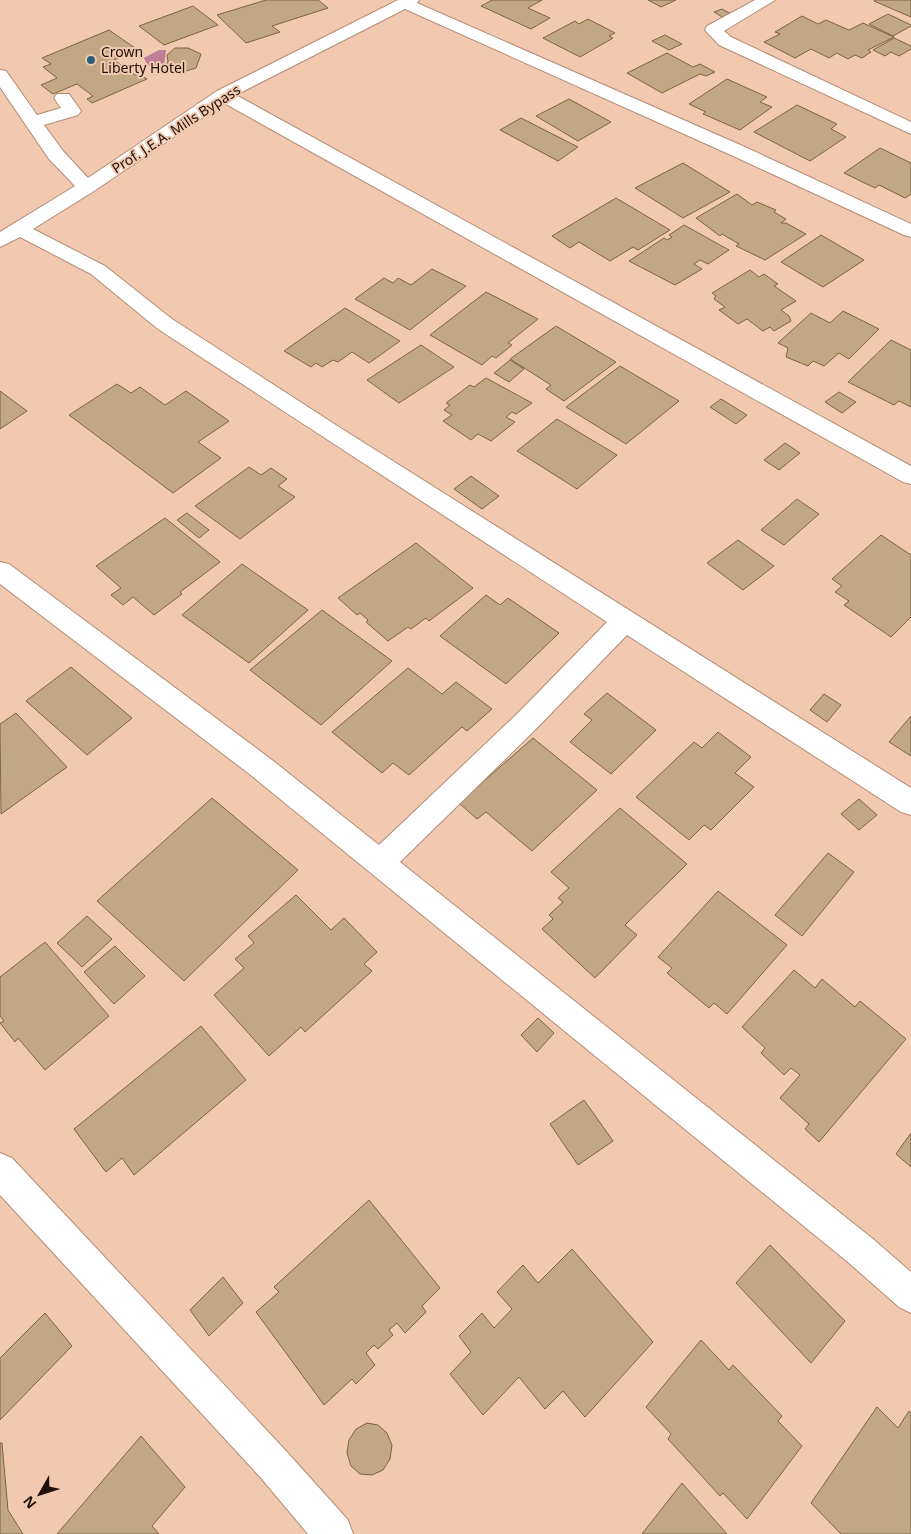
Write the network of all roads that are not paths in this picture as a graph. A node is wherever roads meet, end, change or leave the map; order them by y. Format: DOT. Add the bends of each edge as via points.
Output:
graph roads {
  1 [pos="370,0"];
  2 [pos="767,0"];
  3 [pos="407,2"];
  4 [pos="386,12"];
  5 [pos="0,75"];
  6 [pos="223,95"];
  7 [pos="63,98"];
  8 [pos="33,122"];
  9 [pos="911,129"];
  10 [pos="87,187"];
  11 [pos="911,231"];
  12 [pos="9,235"];
  13 [pos="911,476"];
  14 [pos="0,571"];
  15 [pos="625,620"];
  16 [pos="911,803"];
  17 [pos="380,863"];
  18 [pos="0,1170"];
  19 [pos="911,1295"];
  20 [pos="334,1534"];
  1 -- 4 [label="street"];
  2 -- 9 [label="street" via="713,30 725,42"];
  3 -- 4 [label="street, Prof. J.E.A. Mills Bypass"];
  3 -- 11 [label="street"];
  4 -- 6 [label="street, Prof. J.E.A. Mills Bypass"];
  5 -- 8 [label="street"];
  6 -- 10 [label="street, Prof. J.E.A. Mills Bypass"];
  6 -- 13 [label="street"];
  7 -- 8 [label="street" via="72,111"];
  8 -- 10 [label="street" via="56,155"];
  10 -- 12 [label="street, Prof. J.E.A. Mills Bypass"];
  12 -- 15 [label="street" via="98,270 173,329"];
  14 -- 17 [label="street" via="262,768"];
  15 -- 16 [label="street"];
  15 -- 17 [label="street" via="527,721"];
  17 -- 19 [label="street" via="861,1251"];
  18 -- 20 [label="street"];
}
